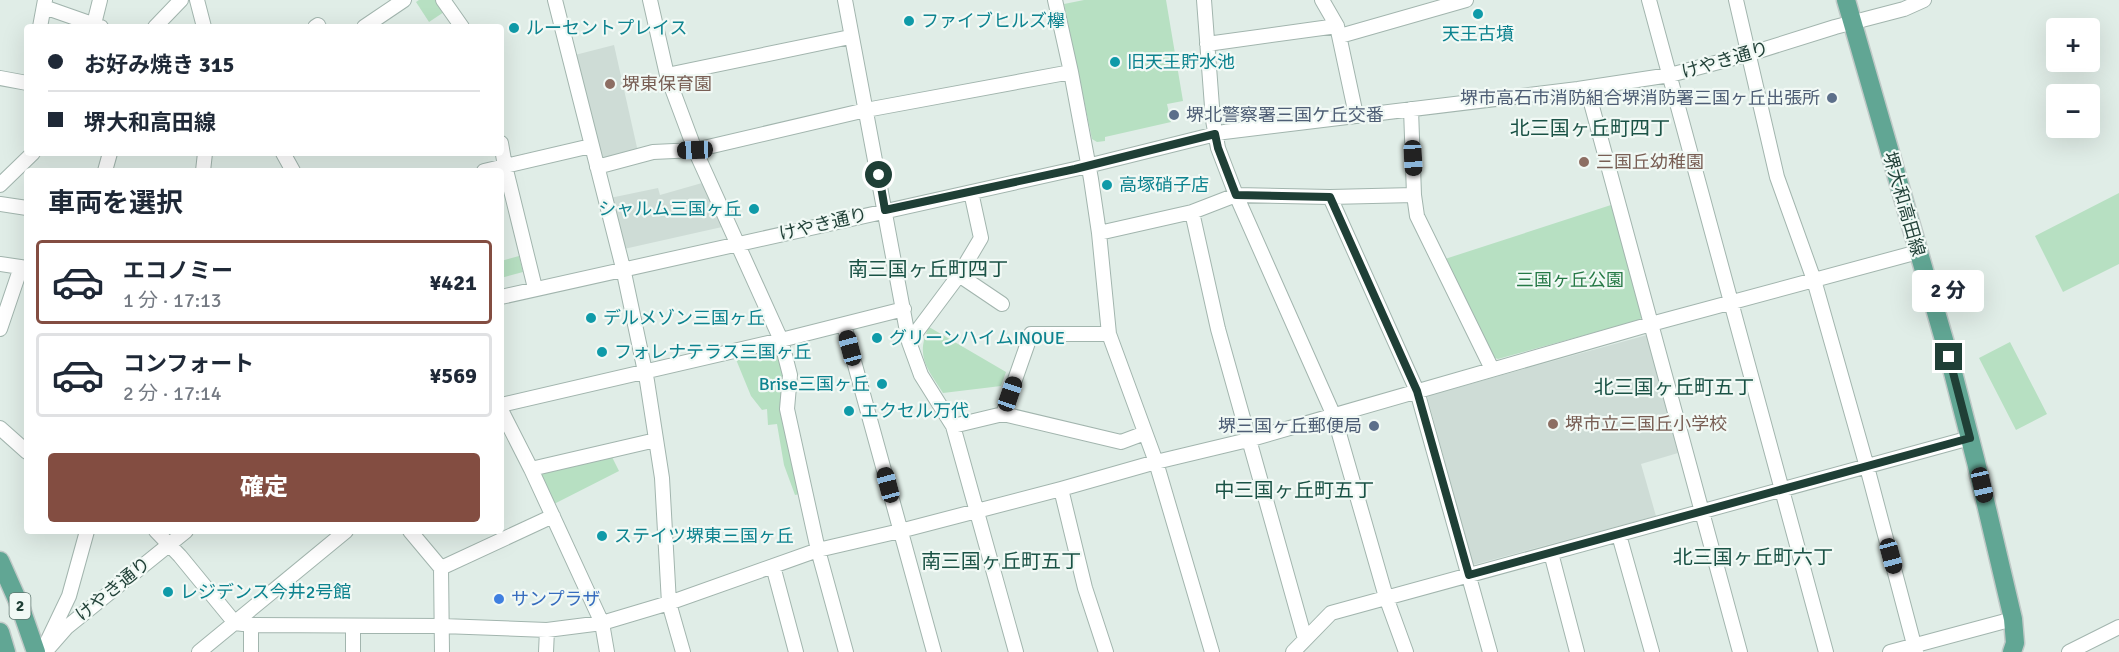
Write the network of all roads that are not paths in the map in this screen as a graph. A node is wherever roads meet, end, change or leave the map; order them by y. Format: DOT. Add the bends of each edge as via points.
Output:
graph roads {
  1 [pos="100,0"];
  2 [pos="181,0"];
  3 [pos="197,0"];
  4 [pos="404,0"];
  5 [pos="443,0"];
  6 [pos="555,0"];
  7 [pos="650,0"];
  8 [pos="844,0"];
  9 [pos="1055,0"];
  10 [pos="1204,0"];
  11 [pos="1322,0"];
  12 [pos="1462,0"];
  13 [pos="1649,0"];
  14 [pos="1736,0"];
  15 [pos="1846,0"];
  16 [pos="1924,0"];
  17 [pos="44,3"];
  18 [pos="1852,22"];
  19 [pos="40,24"];
  20 [pos="96,24"];
  21 [pos="98,24"];
  22 [pos="158,24"];
  23 [pos="203,24"];
  24 [pos="368,24"];
  25 [pos="460,24"];
  26 [pos="1338,31"];
  27 [pos="850,37"];
  28 [pos="1208,44"];
  29 [pos="1749,54"];
  30 [pos="1071,72"];
  31 [pos="667,75"];
  32 [pos="1670,75"];
  33 [pos="0,78"];
  34 [pos="24,82"];
  35 [pos="1587,88"];
  36 [pos="1411,109"];
  37 [pos="866,110"];
  38 [pos="1356,115"];
  39 [pos="1215,134"];
  40 [pos="591,146"];
  41 [pos="695,150"];
  42 [pos="30,156"];
  43 [pos="503,156"];
  44 [pos="505,166"];
  45 [pos="597,166"];
  46 [pos="1088,166"];
  47 [pos="497,168"];
  48 [pos="0,185"];
  49 [pos="971,192"];
  50 [pos="1236,195"];
  51 [pos="1414,195"];
  52 [pos="1330,197"];
  53 [pos="0,204"];
  54 [pos="24,208"];
  55 [pos="885,210"];
  56 [pos="1192,212"];
  57 [pos="1099,233"];
  58 [pos="738,244"];
  59 [pos="1918,252"];
  60 [pos="0,264"];
  61 [pos="24,268"];
  62 [pos="623,268"];
  63 [pos="959,275"];
  64 [pos="1814,280"];
  65 [pos="535,288"];
  66 [pos="504,296"];
  67 [pos="1731,303"];
  68 [pos="1002,304"];
  69 [pos="904,309"];
  70 [pos="1651,324"];
  71 [pos="844,325"];
  72 [pos="0,329"];
  73 [pos="1109,334"];
  74 [pos="781,340"];
  75 [pos="909,342"];
  76 [pos="1492,369"];
  77 [pos="645,372"];
  78 [pos="1417,391"];
  79 [pos="504,404"];
  80 [pos="1003,414"];
  81 [pos="504,416"];
  82 [pos="1334,416"];
  83 [pos="953,426"];
  84 [pos="0,428"];
  85 [pos="1145,433"];
  86 [pos="1970,438"];
  87 [pos="656,440"];
  88 [pos="1248,440"];
  89 [pos="24,448"];
  90 [pos="1156,462"];
  91 [pos="1867,467"];
  92 [pos="531,469"];
  93 [pos="1061,489"];
  94 [pos="1783,490"];
  95 [pos="977,510"];
  96 [pos="1702,512"];
  97 [pos="553,516"];
  98 [pos="900,531"];
  99 [pos="86,534"];
  100 [pos="159,534"];
  101 [pos="182,534"];
  102 [pos="342,534"];
  103 [pos="413,534"];
  104 [pos="1619,535"];
  105 [pos="169,545"];
  106 [pos="819,550"];
  107 [pos="1551,553"];
  108 [pos="0,561"];
  109 [pos="773,566"];
  110 [pos="441,568"];
  111 [pos="1469,575"];
  112 [pos="1386,597"];
  113 [pos="669,603"];
  114 [pos="2013,619"];
  115 [pos="236,623"];
  116 [pos="602,623"];
  117 [pos="251,625"];
  118 [pos="353,626"];
  119 [pos="442,626"];
  120 [pos="2119,627"];
  121 [pos="547,630"];
  122 [pos="0,632"];
  123 [pos="1305,639"];
  124 [pos="1915,649"];
  125 [pos="2016,649"];
  126 [pos="6,652"];
  127 [pos="36,652"];
  128 [pos="44,652"];
  129 [pos="199,652"];
  130 [pos="251,652"];
  131 [pos="353,652"];
  132 [pos="442,652"];
  133 [pos="546,652"];
  134 [pos="607,652"];
  135 [pos="683,652"];
  136 [pos="796,652"];
  137 [pos="846,652"];
  138 [pos="934,652"];
  139 [pos="1016,652"];
  140 [pos="1106,652"];
  141 [pos="1212,652"];
  142 [pos="1293,652"];
  143 [pos="1406,652"];
  144 [pos="1490,652"];
  145 [pos="1577,652"];
  146 [pos="1652,652"];
  147 [pos="1740,652"];
  148 [pos="1827,652"];
  149 [pos="1890,652"];
  150 [pos="2069,652"];
  1 -- 21 [label="street"];
  2 -- 22 [label="street"];
  3 -- 23 [label="street"];
  4 -- 24 [label="street"];
  5 -- 25 [label="street"];
  6 -- 40 [label="street"];
  7 -- 31 [label="street"];
  8 -- 27 [label="street"];
  9 -- 30 [label="street"];
  10 -- 28 [label="street"];
  11 -- 26 [label="street"];
  12 -- 26 [label="street"];
  13 -- 32 [label="street"];
  14 -- 29 [label="street"];
  15 -- 18 [label="main road, 堺大和高田線"];
  16 -- 18 [label="street, けやき通り"];
  17 -- 19 [label="street"];
  17 -- 20 [label="street"];
  18 -- 29 [label="street, けやき通り"];
  18 -- 59 [label="main road, 堺大和高田線"];
  26 -- 28 [label="street"];
  26 -- 38 [label="street"];
  27 -- 31 [label="street"];
  27 -- 37 [label="street"];
  28 -- 39 [label="street"];
  29 -- 32 [label="street, けやき通り"];
  29 -- 64 [label="street" via="1777,177"];
  30 -- 37 [label="street"];
  30 -- 46 [label="street"];
  31 -- 41 [label="street"];
  32 -- 35 [label="street, けやき通り"];
  32 -- 67 [label="street"];
  33 -- 34 [label="street"];
  35 -- 36 [label="street, けやき通り"];
  35 -- 70 [label="street"];
  36 -- 38 [label="street, けやき通り"];
  36 -- 51 [label="street"];
  37 -- 41 [label="street"];
  37 -- 55 [label="street"];
  38 -- 39 [label="street, けやき通り"];
  39 -- 46 [label="street, けやき通り"];
  39 -- 50 [label="street"];
  40 -- 44 [label="street"];
  40 -- 45 [label="street"];
  41 -- 45 [label="street" via="653,152"];
  41 -- 58 [label="street"];
  42 -- 48 [label="street"];
  43 -- 44 [label="street"];
  44 -- 47 [label="street"];
  44 -- 65 [label="street"];
  45 -- 62 [label="street"];
  46 -- 49 [label="street, けやき通り"];
  46 -- 57 [label="street"];
  49 -- 55 [label="street, けやき通り"];
  49 -- 63 [label="street" via="981,238"];
  50 -- 52 [label="street"];
  50 -- 56 [label="street"];
  50 -- 82 [label="street"];
  51 -- 52 [label="street"];
  51 -- 76 [label="street" via="1417,216"];
  52 -- 78 [label="street"];
  53 -- 54 [label="street"];
  55 -- 58 [label="street, けやき通り"];
  55 -- 69 [label="street"];
  56 -- 57 [label="street"];
  56 -- 88 [label="street"];
  57 -- 73 [label="street"];
  58 -- 62 [label="street, けやき通り"];
  58 -- 74 [label="street"];
  59 -- 64 [label="street"];
  59 -- 86 [label="main road, 堺大和高田線"];
  60 -- 61 [label="street"];
  61 -- 72 [label="street"];
  62 -- 65 [label="street, けやき通り"];
  62 -- 77 [label="street"];
  63 -- 68 [label="street"];
  63 -- 75 [label="street"];
  64 -- 67 [label="street"];
  64 -- 91 [label="street"];
  65 -- 66 [label="street, けやき通り"];
  67 -- 70 [label="street"];
  67 -- 94 [label="street"];
  69 -- 71 [label="street"];
  69 -- 75 [label="street"];
  70 -- 76 [label="street"];
  70 -- 96 [label="street"];
  71 -- 74 [label="street"];
  71 -- 98 [label="street"];
  73 -- 80 [label="street" via="1030,334"];
  73 -- 85 [label="street"];
  74 -- 77 [label="street"];
  74 -- 106 [label="street" via="790,375 787,409"];
  75 -- 83 [label="street" via="921,375"];
  76 -- 78 [label="street"];
  77 -- 79 [label="street"];
  77 -- 87 [label="street"];
  78 -- 82 [label="street"];
  78 -- 111 [label="street"];
  80 -- 83 [label="street"];
  80 -- 85 [label="street" via="1121,442"];
  81 -- 92 [label="street"];
  82 -- 88 [label="street"];
  82 -- 112 [label="street"];
  83 -- 95 [label="street"];
  84 -- 89 [label="street"];
  85 -- 90 [label="street"];
  86 -- 91 [label="street"];
  86 -- 114 [label="main road, 堺大和高田線"];
  87 -- 92 [label="street"];
  87 -- 113 [label="street"];
  88 -- 90 [label="street"];
  88 -- 123 [label="street"];
  90 -- 93 [label="street"];
  90 -- 141 [label="street"];
  91 -- 94 [label="street"];
  91 -- 124 [label="street"];
  92 -- 97 [label="street"];
  93 -- 95 [label="street"];
  93 -- 140 [label="street" via="1085,588"];
  94 -- 96 [label="street"];
  94 -- 148 [label="street"];
  95 -- 98 [label="street"];
  95 -- 139 [label="street"];
  96 -- 104 [label="street"];
  96 -- 147 [label="street"];
  97 -- 110 [label="street"];
  97 -- 116 [label="street"];
  98 -- 106 [label="street"];
  98 -- 138 [label="street"];
  99 -- 128 [label="street" via="69,596"];
  100 -- 105 [label="street"];
  101 -- 105 [label="street, けやき通り"];
  102 -- 115 [label="street"];
  103 -- 110 [label="street"];
  104 -- 107 [label="street"];
  104 -- 146 [label="street"];
  105 -- 115 [label="street"];
  105 -- 128 [label="street, けやき通り" via="67,627"];
  106 -- 109 [label="street"];
  106 -- 137 [label="street"];
  107 -- 111 [label="street"];
  107 -- 145 [label="street"];
  108 -- 127 [label="main road, 2"];
  109 -- 113 [label="street"];
  109 -- 136 [label="street"];
  110 -- 119 [label="street"];
  111 -- 112 [label="street"];
  111 -- 144 [label="street"];
  112 -- 123 [label="street" via="1331,613"];
  112 -- 143 [label="street"];
  113 -- 116 [label="street"];
  113 -- 135 [label="street"];
  114 -- 124 [label="street"];
  114 -- 125 [label="main road, 堺大和高田線"];
  115 -- 117 [label="street"];
  115 -- 129 [label="street"];
  116 -- 121 [label="street"];
  116 -- 134 [label="street"];
  117 -- 118 [label="street"];
  117 -- 130 [label="street"];
  118 -- 119 [label="street"];
  118 -- 131 [label="street"];
  119 -- 121 [label="street"];
  119 -- 132 [label="street"];
  120 -- 150 [label="street"];
  121 -- 133 [label="street"];
  122 -- 126 [label="main road, 2"];
  123 -- 142 [label="street"];
  124 -- 149 [label="street"];
}
